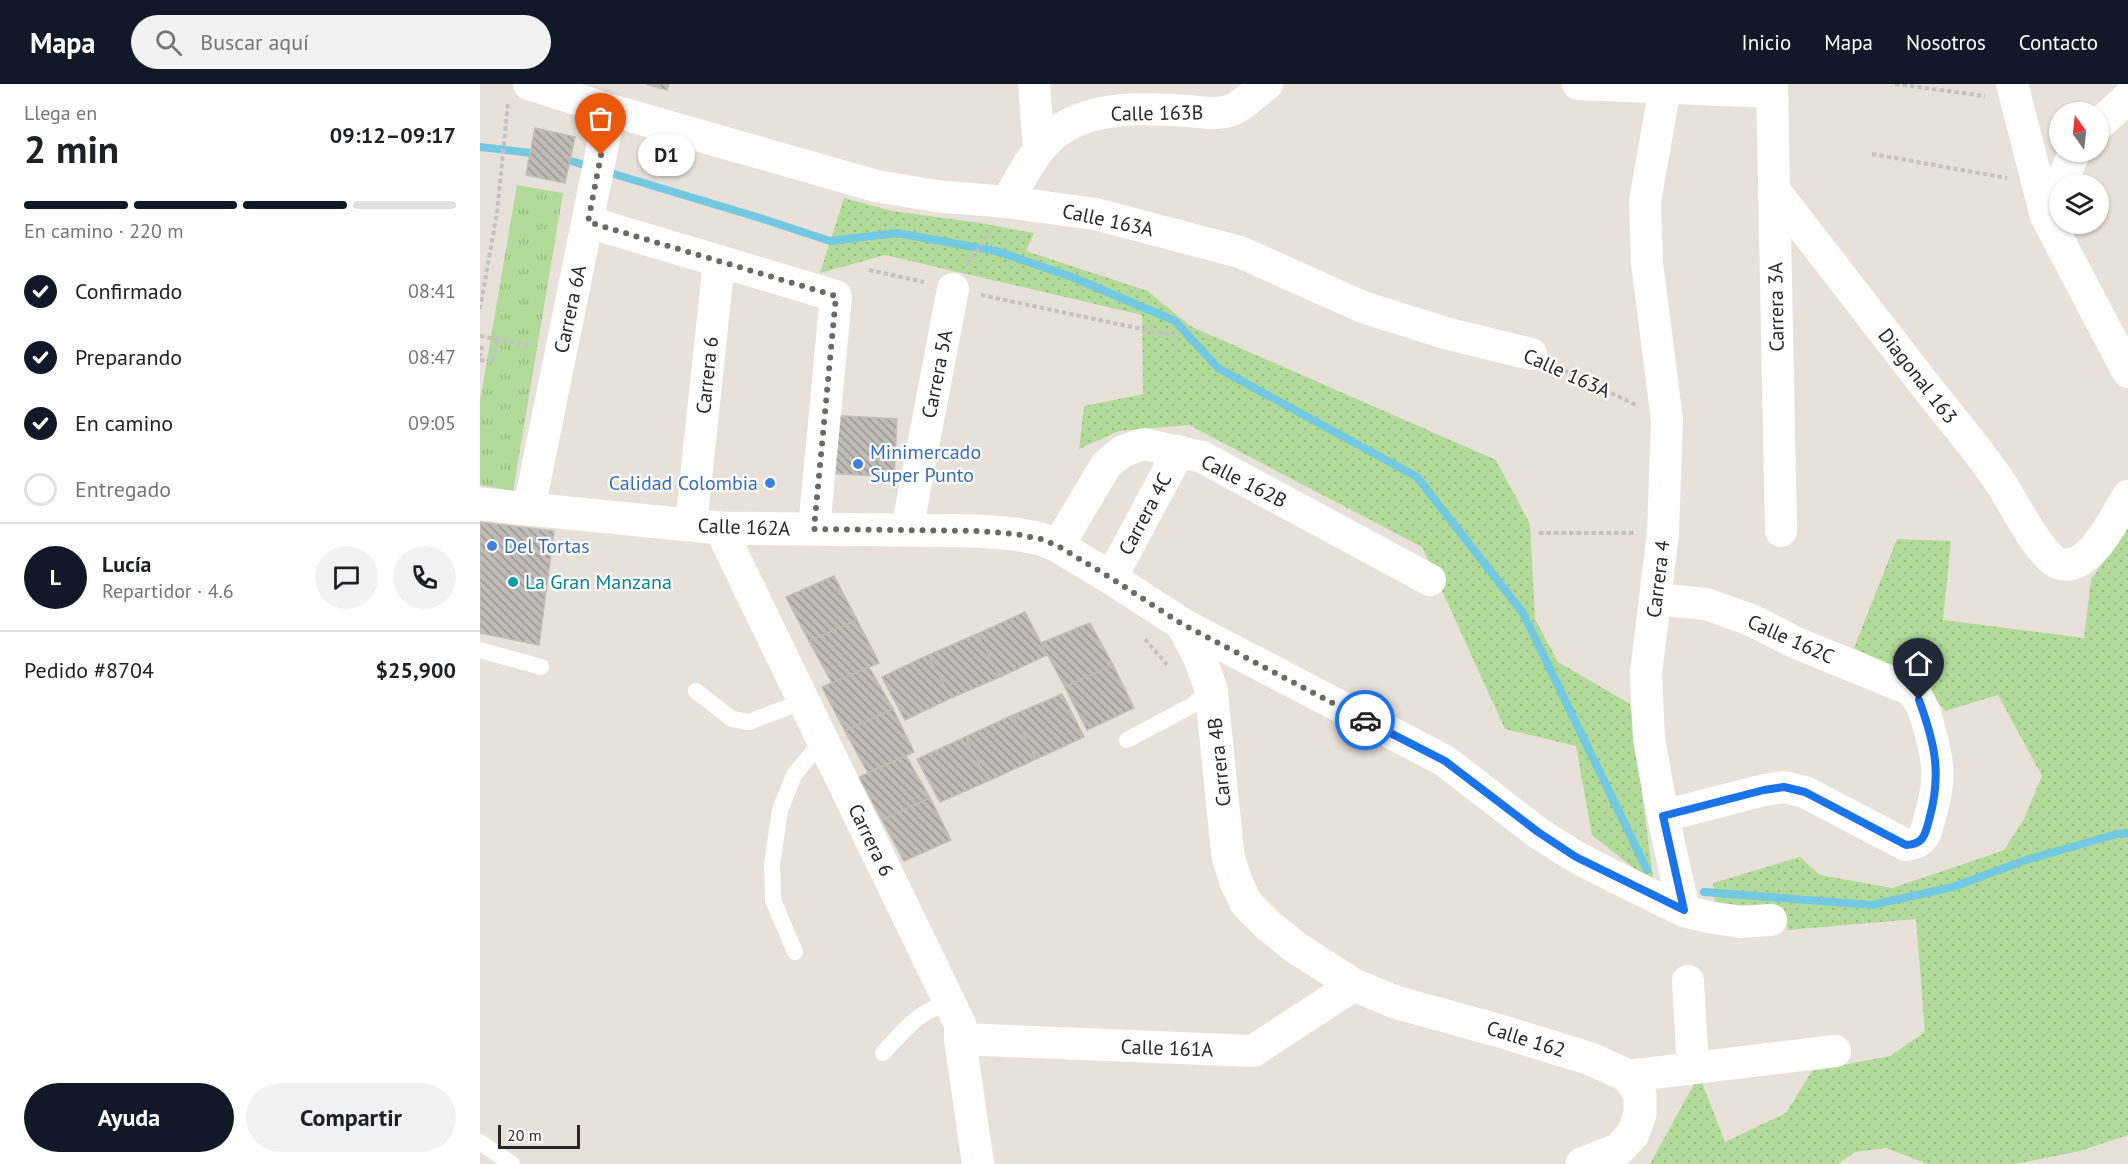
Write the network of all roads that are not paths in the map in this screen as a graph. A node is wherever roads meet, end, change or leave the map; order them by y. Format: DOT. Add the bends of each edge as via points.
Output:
graph roads {
  1 [pos="1034,84"];
  2 [pos="1267,84"];
  3 [pos="1578,84"];
  4 [pos="518,88"];
  5 [pos="1665,88"];
  6 [pos="1772,88"];
  7 [pos="2014,92"];
  8 [pos="2128,98"];
  9 [pos="610,110"];
  10 [pos="2109,115"];
  11 [pos="1039,149"];
  12 [pos="2049,177"];
  13 [pos="1774,190"];
  14 [pos="2049,200"];
  15 [pos="1007,202"];
  16 [pos="588,222"];
  17 [pos="2049,222"];
  18 [pos="2055,234"];
  19 [pos="719,261"];
  20 [pos="961,277"];
  21 [pos="1531,354"];
  22 [pos="2128,372"];
  23 [pos="1179,451"];
  24 [pos="2128,496"];
  25 [pos="480,504"];
  26 [pos="529,509"];
  27 [pos="706,526"];
  28 [pos="814,529"];
  29 [pos="907,530"];
  30 [pos="1781,531"];
  31 [pos="1058,546"];
  32 [pos="1111,578"];
  33 [pos="1430,580"];
  34 [pos="1656,599"];
  35 [pos="1182,624"];
  36 [pos="480,650"];
  37 [pos="541,667"];
  38 [pos="696,691"];
  39 [pos="1201,698"];
  40 [pos="804,701"];
  41 [pos="823,740"];
  42 [pos="1127,740"];
  43 [pos="1663,816"];
  44 [pos="1246,903"];
  45 [pos="1684,910"];
  46 [pos="1771,921"];
  47 [pos="795,952"];
  48 [pos="1688,981"];
  49 [pos="1354,985"];
  50 [pos="950,1004"];
  51 [pos="960,1040"];
  52 [pos="1835,1051"];
  53 [pos="883,1053"];
  54 [pos="1693,1068"];
  55 [pos="1629,1076"];
  56 [pos="480,1142"];
  57 [pos="512,1164"];
  58 [pos="978,1164"];
  59 [pos="1582,1164"];
  1 -- 11 [label="street"];
  2 -- 11 [label="street, Calle 163B" via="1230,111 1219,113 1162,109 1090,116 1072,123"];
  3 -- 5 [label="street"];
  4 -- 9 [label="street, Calle 163A"];
  5 -- 6 [label="street"];
  5 -- 34 [label="street, Carrera 4" via="1645,201 1647,263 1667,420"];
  6 -- 13 [label="street, Carrera 3A"];
  7 -- 12 [label="street"];
  8 -- 10 [label="street"];
  9 -- 15 [label="street, Calle 163A" via="876,186"];
  9 -- 16 [label="street, Carrera 6A"];
  11 -- 15 [label="street, Calle 163B"];
  13 -- 24 [label="street, Diagonal 163" via="2000,482 2039,545 2059,563 2073,564 2089,555"];
  13 -- 30 [label="street, Carrera 3A"];
  14 -- 17 [label="street"];
  15 -- 21 [label="street, Calle 163A" via="1095,214 1240,252 1363,307"];
  16 -- 19 [label="street"];
  16 -- 26 [label="street, Carrera 6A"];
  18 -- 22 [label="street"];
  19 -- 27 [label="street, Carrera 6"];
  19 -- 28 [label="street" via="836,296"];
  20 -- 29 [label="street, Carrera 5A"];
  23 -- 31 [label="street, Calle 162B" via="1144,444 1123,451 1106,465"];
  23 -- 32 [label="street, Carrera 4C"];
  23 -- 33 [label="street, Calle 162B" via="1202,458"];
  25 -- 26 [label="street, Calle 162A"];
  26 -- 27 [label="street, Calle 162A"];
  27 -- 28 [label="street, Calle 162A"];
  27 -- 40 [label="street, Carrera 6"];
  28 -- 29 [label="street, Calle 162A"];
  29 -- 31 [label="street, Calle 162A" via="1015,534"];
  31 -- 32 [label="street, Calle 162A"];
  32 -- 35 [label="street, Calle 162A"];
  34 -- 43 [label="street, Carrera 4" via="1646,674 1649,740"];
  34 -- 43 [label="street, Calle 162C" via="1706,604 1751,620 1909,689 1919,700 1926,718 1937,766 1936,794 1928,824 1923,839 1916,844 1906,845 1805,792 1784,787"];
  35 -- 39 [label="street, Carrera 4B" via="1199,656"];
  35 -- 45 [label="street, Calle 162A" via="1445,761 1576,857"];
  36 -- 37 [label="lane"];
  38 -- 40 [label="lane" via="732,719 749,722"];
  39 -- 42 [label="lane"];
  39 -- 44 [label="street, Carrera 4B" via="1228,856"];
  40 -- 41 [label="street, Carrera 6"];
  41 -- 47 [label="lane" via="794,775 787,792 780,810 772,865 773,900"];
  41 -- 50 [label="street, Carrera 6"];
  43 -- 45 [label="street, Carrera 4"];
  44 -- 49 [label="street, Calle 162" via="1295,947"];
  45 -- 46 [label="street, Calle 162A" via="1741,922"];
  48 -- 54 [label="street"];
  49 -- 51 [label="street, Calle 161A" via="1253,1051"];
  49 -- 55 [label="street, Calle 162" via="1395,1002 1591,1059"];
  50 -- 51 [label="street, Carrera 6" via="960,1024"];
  50 -- 53 [label="lane" via="924,1012"];
  51 -- 58 [label="street, Carrera 6"];
  52 -- 54 [label="street"];
  54 -- 55 [label="street"];
  55 -- 59 [label="street" via="1640,1094 1640,1114 1633,1134 1618,1150"];
  56 -- 57 [label="lane"];
}
